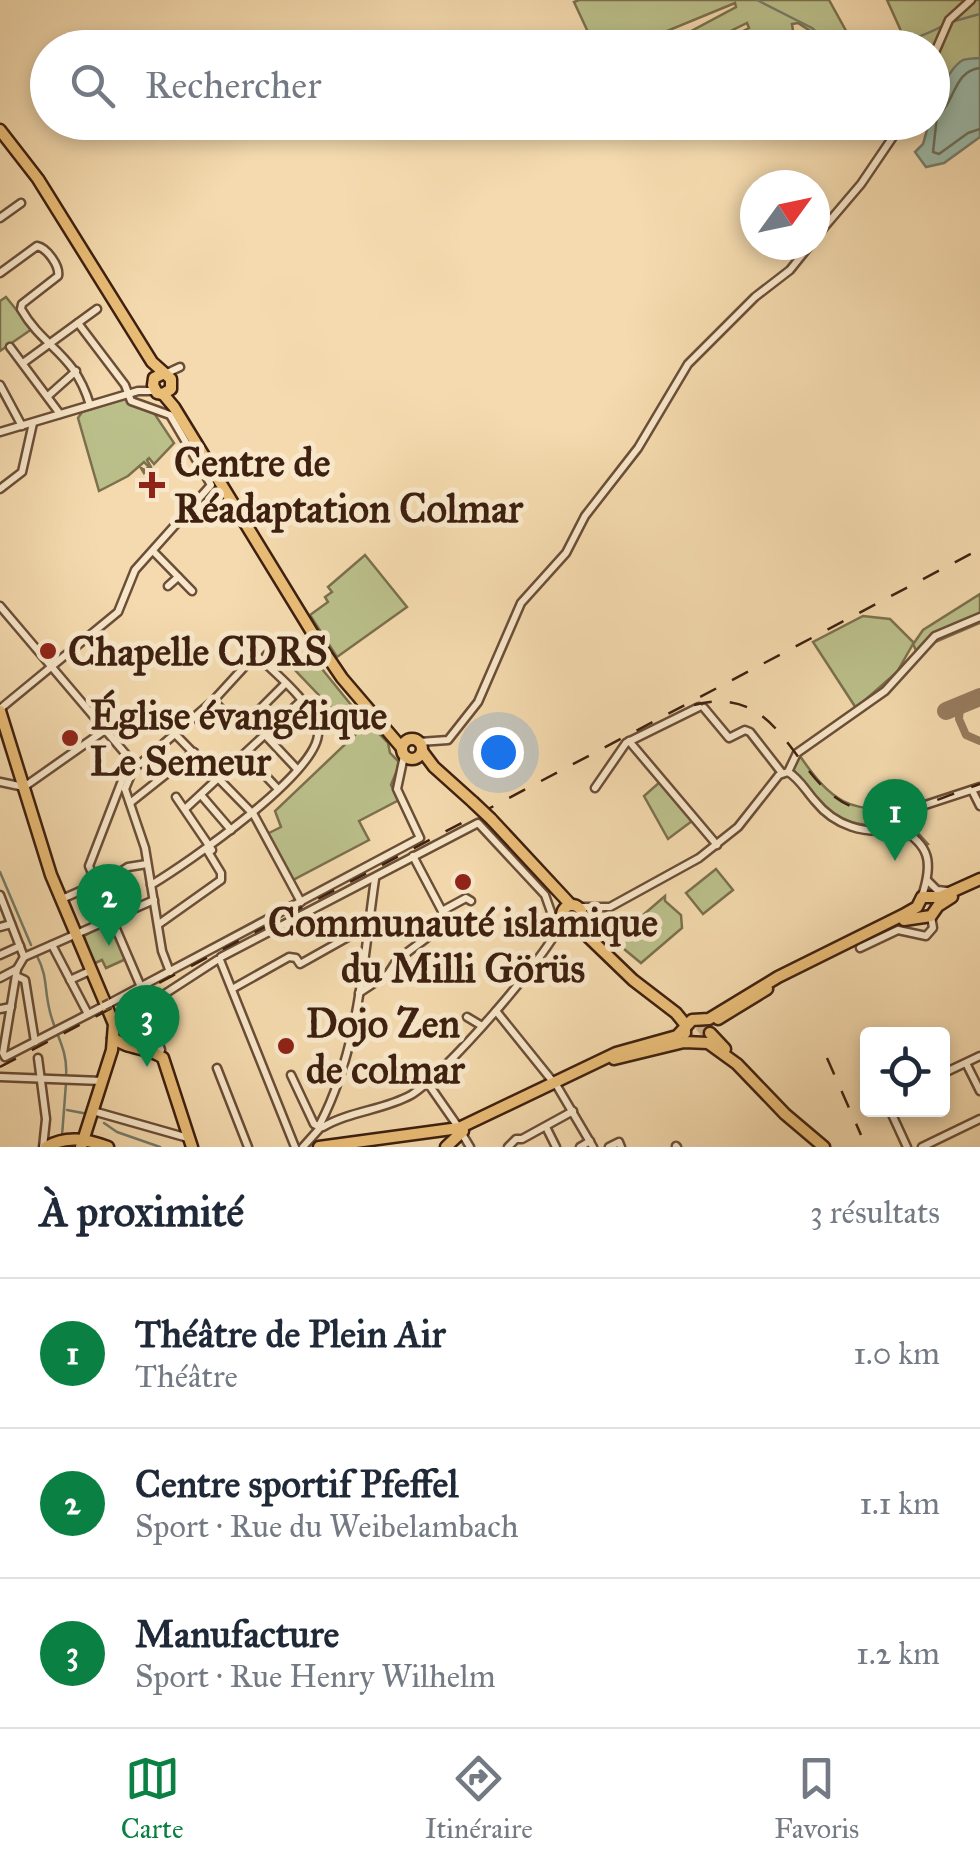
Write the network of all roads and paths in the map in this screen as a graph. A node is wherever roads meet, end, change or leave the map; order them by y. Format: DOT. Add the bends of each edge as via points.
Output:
graph roads {
  1 [pos="971,0"];
  2 [pos="945,30"];
  3 [pos="0,134"];
  4 [pos="892,140"];
  5 [pos="21,202"];
  6 [pos="0,218"];
  7 [pos="830,220"];
  8 [pos="798,260"];
  9 [pos="0,273"];
  10 [pos="96,309"];
  11 [pos="78,323"];
  12 [pos="51,342"];
  13 [pos="10,347"];
  14 [pos="23,363"];
  15 [pos="76,371"];
  16 [pos="165,380"];
  17 [pos="0,385"];
  18 [pos="128,394"];
  19 [pos="48,396"];
  20 [pos="90,405"];
  21 [pos="60,414"];
  22 [pos="33,423"];
  23 [pos="22,426"];
  24 [pos="0,432"];
  25 [pos="0,489"];
  26 [pos="153,551"];
  27 [pos="178,577"];
  28 [pos="168,586"];
  29 [pos="192,591"];
  30 [pos="0,606"];
  31 [pos="980,617"];
  32 [pos="267,642"];
  33 [pos="255,654"];
  34 [pos="52,667"];
  35 [pos="284,684"];
  36 [pos="212,701"];
  37 [pos="302,701"];
  38 [pos="0,710"];
  39 [pos="105,730"];
  40 [pos="176,735"];
  41 [pos="266,736"];
  42 [pos="629,741"];
  43 [pos="415,749"];
  44 [pos="194,752"];
  45 [pos="246,755"];
  46 [pos="132,762"];
  47 [pos="297,770"];
  48 [pos="785,772"];
  49 [pos="220,778"];
  50 [pos="0,782"];
  51 [pos="24,788"];
  52 [pos="277,788"];
  53 [pos="596,788"];
  54 [pos="976,788"];
  55 [pos="122,791"];
  56 [pos="201,794"];
  57 [pos="176,797"];
  58 [pos="130,802"];
  59 [pos="980,806"];
  60 [pos="185,808"];
  61 [pos="252,812"];
  62 [pos="898,826"];
  63 [pos="231,830"];
  64 [pos="717,846"];
  65 [pos="208,848"];
  66 [pos="413,856"];
  67 [pos="148,864"];
  68 [pos="114,876"];
  69 [pos="375,879"];
  70 [pos="980,880"];
  71 [pos="96,884"];
  72 [pos="151,885"];
  73 [pos="0,895"];
  74 [pos="62,899"];
  75 [pos="154,900"];
  76 [pos="927,900"];
  77 [pos="471,901"];
  78 [pos="301,902"];
  79 [pos="442,911"];
  80 [pos="111,918"];
  81 [pos="568,921"];
  82 [pos="11,924"];
  83 [pos="159,924"];
  84 [pos="0,928"];
  85 [pos="367,932"];
  86 [pos="77,934"];
  87 [pos="52,944"];
  88 [pos="20,946"];
  89 [pos="860,948"];
  90 [pos="0,955"];
  91 [pos="24,956"];
  92 [pos="219,959"];
  93 [pos="92,970"];
  94 [pos="17,972"];
  95 [pos="170,972"];
  96 [pos="783,976"];
  97 [pos="0,978"];
  98 [pos="70,980"];
  99 [pos="232,989"];
  100 [pos="142,990"];
  101 [pos="359,993"];
  102 [pos="11,1007"];
  103 [pos="0,1009"];
  104 [pos="148,1011"];
  105 [pos="496,1011"];
  106 [pos="88,1014"];
  107 [pos="467,1016"];
  108 [pos="114,1024"];
  109 [pos="482,1026"];
  110 [pos="699,1029"];
  111 [pos="2,1040"];
  112 [pos="115,1042"];
  113 [pos="36,1043"];
  114 [pos="158,1054"];
  115 [pos="980,1056"];
  116 [pos="38,1058"];
  117 [pos="966,1062"];
  118 [pos="217,1068"];
  119 [pos="950,1070"];
  120 [pos="291,1074"];
  121 [pos="0,1077"];
  122 [pos="40,1078"];
  123 [pos="102,1081"];
  124 [pos="428,1082"];
  125 [pos="555,1084"];
  126 [pos="980,1091"];
  127 [pos="573,1111"];
  128 [pos="93,1112"];
  129 [pos="893,1117"];
  130 [pos="980,1120"];
  131 [pos="321,1126"];
  132 [pos="546,1127"];
  133 [pos="451,1137"];
  134 [pos="191,1142"];
  135 [pos="81,1143"];
  136 [pos="384,1143"];
  137 [pos="592,1144"];
  138 [pos="44,1147"];
  139 [pos="108,1147"];
  140 [pos="248,1147"];
  141 [pos="295,1147"];
  142 [pos="303,1147"];
  143 [pos="319,1147"];
  144 [pos="470,1147"];
  145 [pos="508,1147"];
  146 [pos="556,1147"];
  147 [pos="580,1147"];
  148 [pos="609,1147"];
  149 [pos="622,1147"];
  150 [pos="824,1147"];
  151 [pos="832,1147"];
  152 [pos="908,1147"];
  153 [pos="922,1147"];
  1 -- 2 [label="street"];
  3 -- 16 [label="main road" via="38,180"];
  4 -- 7 [label="street"];
  5 -- 6 [label="street"];
  8 -- 43 [label="street" via="694,357 566,553 521,603 468,719 448,740"];
  9 -- 12 [label="street" via="40,246 58,268 58,276 21,307"];
  10 -- 11 [label="street"];
  11 -- 12 [label="street"];
  11 -- 18 [label="street"];
  12 -- 14 [label="street"];
  12 -- 15 [label="street"];
  13 -- 14 [label="street"];
  14 -- 19 [label="street"];
  15 -- 19 [label="street"];
  15 -- 20 [label="street"];
  16 -- 18 [label="street"];
  16 -- 43 [label="main road" via="324,644"];
  17 -- 23 [label="street"];
  18 -- 20 [label="street"];
  18 -- 26 [label="street" via="136,405 170,415 210,482"];
  19 -- 21 [label="street"];
  20 -- 21 [label="street"];
  21 -- 22 [label="street"];
  22 -- 23 [label="street"];
  22 -- 25 [label="street" via="22,472"];
  23 -- 24 [label="street"];
  26 -- 27 [label="street"];
  26 -- 34 [label="street" via="136,570 118,612"];
  27 -- 28 [label="street"];
  27 -- 29 [label="street"];
  30 -- 34 [label="street"];
  31 -- 48 [label="street" via="935,636 885,691 796,753"];
  32 -- 33 [label="street"];
  33 -- 35 [label="street"];
  33 -- 36 [label="street"];
  34 -- 38 [label="street"];
  34 -- 39 [label="street"];
  35 -- 36 [label="street" via="241,728"];
  35 -- 37 [label="street"];
  36 -- 40 [label="street"];
  37 -- 41 [label="street"];
  37 -- 47 [label="street" via="315,718 318,738"];
  38 -- 51 [label="main road"];
  39 -- 46 [label="street"];
  39 -- 51 [label="street"];
  40 -- 44 [label="street"];
  40 -- 46 [label="street" via="140,764"];
  41 -- 45 [label="street"];
  41 -- 47 [label="street"];
  42 -- 48 [label="street" via="701,707 729,738 750,732"];
  42 -- 53 [label="street"];
  42 -- 64 [label="street"];
  43 -- 78 [label="street" via="397,789 420,838"];
  43 -- 81 [label="main road, bridge" via="490,820 549,888"];
  44 -- 49 [label="street"];
  44 -- 58 [label="street"];
  45 -- 49 [label="street"];
  45 -- 52 [label="street"];
  46 -- 55 [label="street"];
  47 -- 52 [label="street"];
  48 -- 62 [label="street" via="845,825 874,831"];
  48 -- 64 [label="street"];
  49 -- 56 [label="street"];
  49 -- 61 [label="street"];
  50 -- 51 [label="street"];
  51 -- 74 [label="main road"];
  52 -- 61 [label="street"];
  54 -- 59 [label="street"];
  54 -- 62 [label="street" via="910,810"];
  55 -- 58 [label="street"];
  55 -- 71 [label="street" via="89,863"];
  56 -- 60 [label="street"];
  56 -- 63 [label="street"];
  57 -- 60 [label="street"];
  58 -- 67 [label="street"];
  60 -- 65 [label="street"];
  61 -- 63 [label="street"];
  61 -- 78 [label="street"];
  62 -- 76 [label="street" via="924,849"];
  63 -- 65 [label="street"];
  64 -- 81 [label="street" via="616,904"];
  65 -- 72 [label="street"];
  65 -- 83 [label="street" via="222,878"];
  66 -- 69 [label="street"];
  66 -- 79 [label="street"];
  66 -- 81 [label="street" via="480,825 545,896 551,912"];
  67 -- 68 [label="street"];
  67 -- 72 [label="street"];
  69 -- 85 [label="street"];
  69 -- 92 [label="street"];
  70 -- 76 [label="main road"];
  70 -- 76 [label="street"];
  71 -- 74 [label="street"];
  71 -- 80 [label="street"];
  72 -- 75 [label="street"];
  73 -- 82 [label="street"];
  74 -- 86 [label="main road"];
  75 -- 80 [label="street"];
  75 -- 83 [label="street"];
  76 -- 89 [label="street" via="933,928 926,936 898,930"];
  76 -- 96 [label="main road" via="898,922"];
  77 -- 79 [label="street"];
  78 -- 95 [label="street"];
  79 -- 101 [label="street" via="442,928"];
  80 -- 86 [label="street"];
  80 -- 100 [label="street"];
  81 -- 105 [label="street"];
  81 -- 110 [label="main road"];
  82 -- 84 [label="street"];
  82 -- 88 [label="street"];
  83 -- 95 [label="street"];
  85 -- 99 [label="street" via="300,964 288,957"];
  85 -- 101 [label="street"];
  86 -- 87 [label="street"];
  86 -- 93 [label="main road"];
  87 -- 91 [label="street"];
  87 -- 98 [label="street"];
  88 -- 90 [label="street"];
  88 -- 91 [label="street"];
  91 -- 94 [label="street"];
  92 -- 99 [label="street"];
  92 -- 104 [label="street"];
  93 -- 98 [label="street"];
  93 -- 108 [label="main road"];
  94 -- 97 [label="street"];
  94 -- 102 [label="street"];
  94 -- 113 [label="street" via="26,980"];
  95 -- 100 [label="street"];
  96 -- 110 [label="main road"];
  96 -- 110 [label="main road"];
  98 -- 106 [label="street"];
  99 -- 141 [label="street"];
  100 -- 104 [label="street"];
  100 -- 106 [label="street"];
  101 -- 131 [label="street" via="345,1064"];
  102 -- 103 [label="street"];
  102 -- 111 [label="street"];
  104 -- 108 [label="street"];
  104 -- 114 [label="street"];
  105 -- 109 [label="street"];
  105 -- 125 [label="street"];
  106 -- 113 [label="street"];
  107 -- 109 [label="street"];
  108 -- 112 [label="main road"];
  109 -- 124 [label="street"];
  110 -- 125 [label="main road" via="641,1043"];
  110 -- 125 [label="main road" via="653,1056 612,1060"];
  110 -- 150 [label="main road"];
  110 -- 151 [label="main road"];
  111 -- 113 [label="street" via="5,1057"];
  112 -- 114 [label="main road"];
  112 -- 123 [label="main road"];
  114 -- 134 [label="main road"];
  115 -- 117 [label="street"];
  116 -- 122 [label="street"];
  117 -- 119 [label="street"];
  117 -- 126 [label="street"];
  118 -- 140 [label="street"];
  120 -- 131 [label="street" via="314,1124"];
  121 -- 122 [label="street"];
  122 -- 123 [label="street"];
  122 -- 138 [label="street"];
  123 -- 128 [label="main road"];
  124 -- 131 [label="street" via="406,1097"];
  124 -- 133 [label="street"];
  125 -- 127 [label="street"];
  125 -- 133 [label="main road"];
  127 -- 132 [label="street"];
  127 -- 137 [label="street"];
  128 -- 134 [label="street"];
  128 -- 135 [label="main road"];
  129 -- 152 [label="street"];
  130 -- 153 [label="street"];
  131 -- 142 [label="street"];
  132 -- 145 [label="street"];
  132 -- 146 [label="street"];
  133 -- 136 [label="main road"];
  133 -- 144 [label="street"];
  135 -- 138 [label="main road"];
  135 -- 139 [label="main road"];
  136 -- 143 [label="main road"];
  137 -- 147 [label="street"];
  148 -- 149 [label="street"];
}
